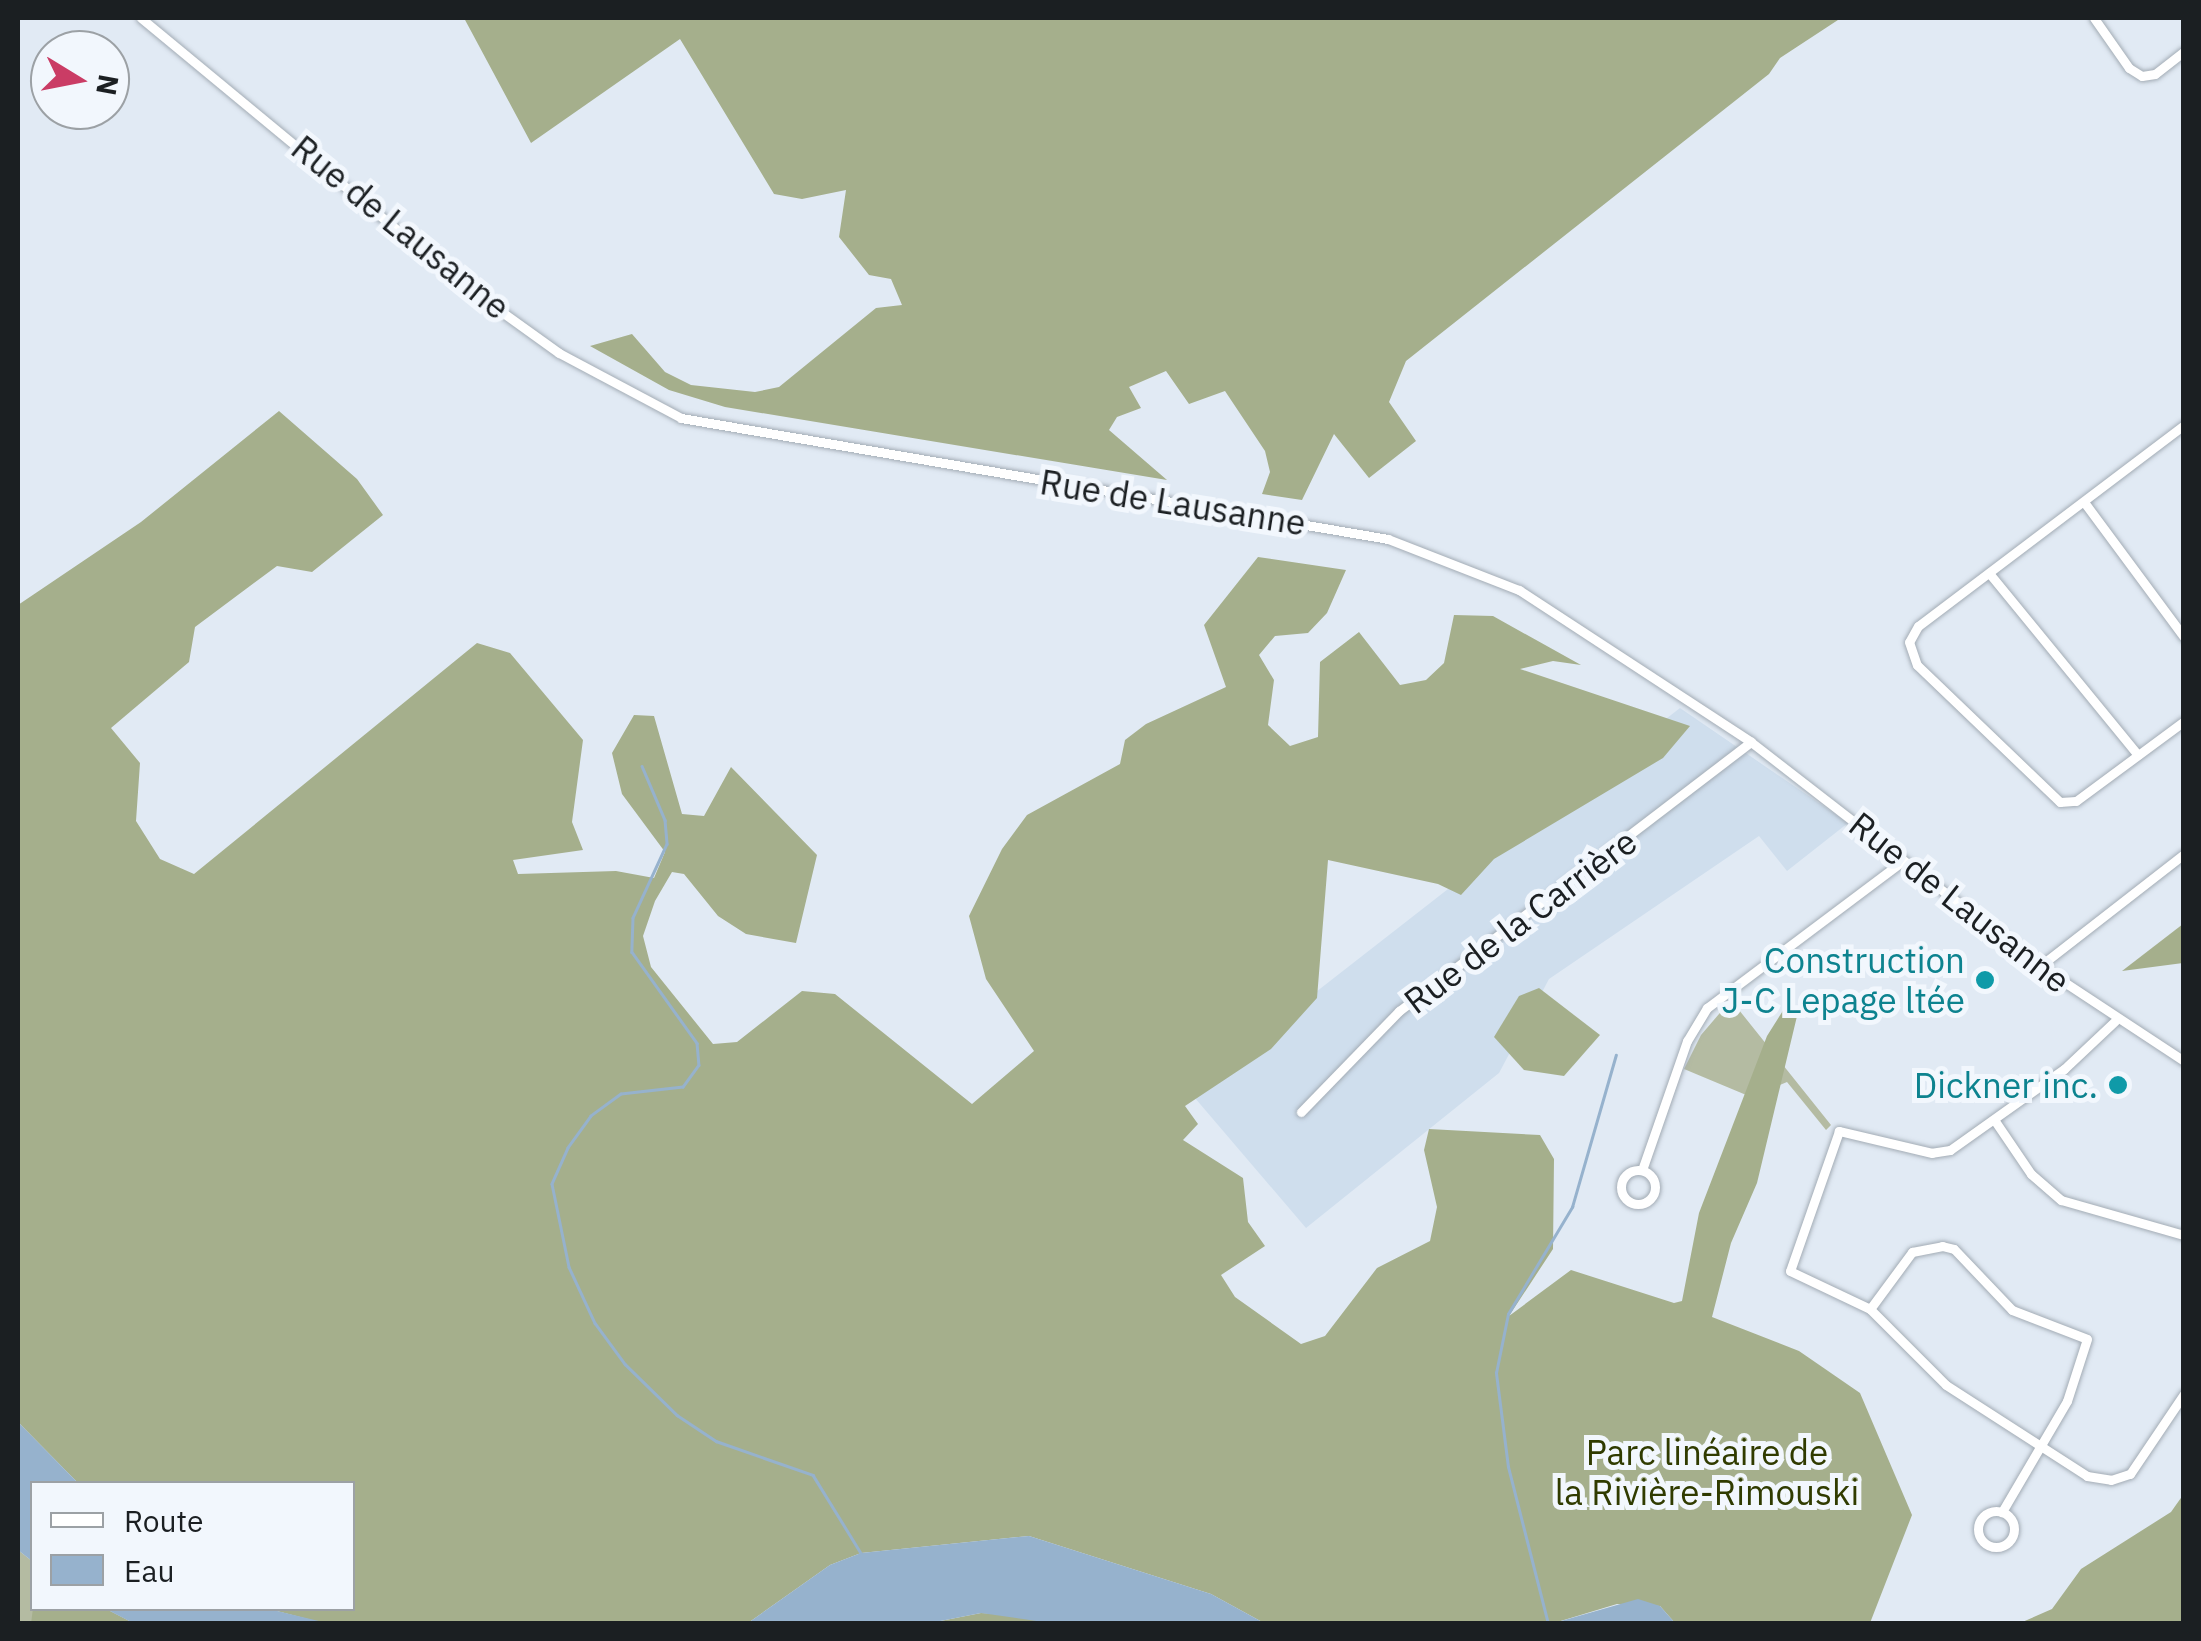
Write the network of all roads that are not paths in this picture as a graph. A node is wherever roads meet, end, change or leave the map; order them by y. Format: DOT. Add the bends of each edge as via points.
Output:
graph roads {
  1 [pos="141,18"];
  2 [pos="2094,18"];
  3 [pos="2184,51"];
  4 [pos="2184,425"];
  5 [pos="2084,502"];
  6 [pos="1989,573"];
  7 [pos="2184,637"];
  8 [pos="2184,721"];
  9 [pos="1750,742"];
  10 [pos="2138,754"];
  11 [pos="2184,854"];
  12 [pos="1903,860"];
  13 [pos="2040,966"];
  14 [pos="2116,1021"];
  15 [pos="2184,1061"];
  16 [pos="1301,1112"];
  17 [pos="1995,1121"];
  18 [pos="1642,1170"];
  19 [pos="2184,1235"];
  20 [pos="1870,1309"];
  21 [pos="2184,1394"];
  22 [pos="2041,1447"];
  23 [pos="2002,1512"];
  1 -- 9 [label="street, Rue de Lausanne" via="463,284 560,353 681,418 1388,539 1519,590"];
  2 -- 3 [label="street" via="2142,76 2156,74"];
  4 -- 5 [label="street"];
  5 -- 6 [label="street"];
  5 -- 7 [label="street"];
  6 -- 10 [label="street"];
  6 -- 10 [label="street" via="1910,635 1917,664 2060,802 2076,801"];
  8 -- 10 [label="street"];
  9 -- 12 [label="street, Rue de Lausanne"];
  9 -- 16 [label="street, Rue de la Carrière" via="1399,1011"];
  11 -- 13 [label="street"];
  12 -- 13 [label="street, Rue de Lausanne"];
  12 -- 18 [label="street" via="1707,1008 1687,1041"];
  13 -- 14 [label="street, Rue de Lausanne"];
  14 -- 15 [label="street, Rue de Lausanne"];
  14 -- 17 [label="street"];
  17 -- 19 [label="street" via="2032,1174 2061,1200"];
  17 -- 20 [label="street" via="1950,1150 1932,1153 1855,1130 1835,1138 1790,1271"];
  20 -- 22 [label="street" via="1946,1385"];
  20 -- 22 [label="street" via="1912,1252 1942,1246 1954,1249 2012,1310 2083,1335 2084,1366"];
  21 -- 22 [label="street" via="2169,1423 2121,1479 2088,1476"];
  22 -- 23 [label="street"];
  23 -- 23 [label="street" via="1980,1521 1979,1533 1990,1546 2012,1537 2012,1520"];
}
